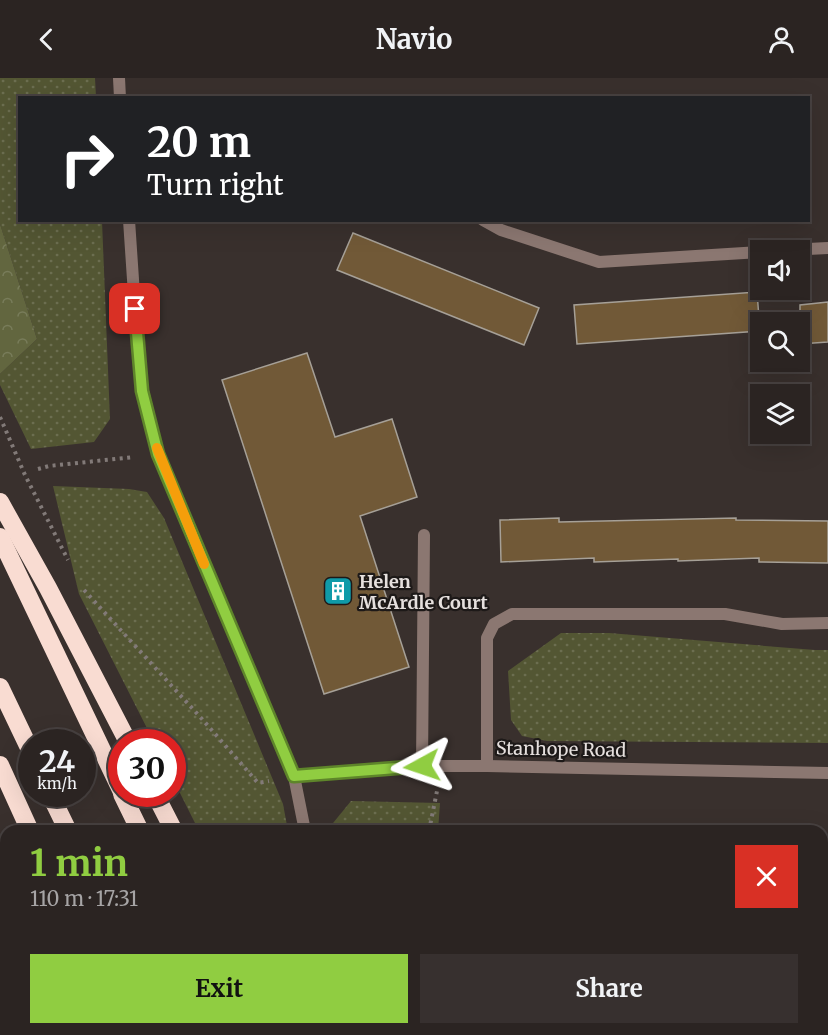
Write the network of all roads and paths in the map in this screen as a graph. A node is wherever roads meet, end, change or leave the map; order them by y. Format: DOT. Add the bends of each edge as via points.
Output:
graph roads {
  1 [pos="119,78"];
  2 [pos="120,96"];
  3 [pos="129,222"];
  4 [pos="487,222"];
  5 [pos="828,248"];
  6 [pos="810,249"];
  7 [pos="750,253"];
  8 [pos="0,417"];
  9 [pos="158,454"];
  10 [pos="38,469"];
  11 [pos="0,502"];
  12 [pos="424,535"];
  13 [pos="0,537"];
  14 [pos="74,570"];
  15 [pos="79,581"];
  16 [pos="828,623"];
  17 [pos="0,687"];
  18 [pos="20,729"];
  19 [pos="121,729"];
  20 [pos="108,764"];
  21 [pos="0,765"];
  22 [pos="487,765"];
  23 [pos="422,766"];
  24 [pos="436,766"];
  25 [pos="828,773"];
  26 [pos="294,776"];
  27 [pos="56,807"];
  28 [pos="129,807"];
  29 [pos="162,807"];
  30 [pos="27,825"];
  31 [pos="65,825"];
  32 [pos="137,825"];
  33 [pos="171,825"];
  34 [pos="304,825"];
  35 [pos="430,825"];
  1 -- 2 [label="street"];
  3 -- 9 [label="street" via="142,391"];
  4 -- 7 [label="street" via="599,262"];
  5 -- 6 [label="street"];
  8 -- 14 [label="path"];
  9 -- 10 [label="path"];
  9 -- 26 [label="street"];
  11 -- 19 [label="highway"];
  12 -- 23 [label="street"];
  13 -- 20 [label="highway"];
  15 -- 26 [label="path" via="258,783"];
  16 -- 22 [label="street" via="782,624 725,614 512,614 494,624 487,638"];
  17 -- 18 [label="highway"];
  21 -- 30 [label="highway"];
  22 -- 24 [label="street, Stanhope Road"];
  22 -- 25 [label="street, Stanhope Road"];
  23 -- 24 [label="street, Stanhope Road"];
  23 -- 26 [label="street, Stanhope Road"];
  24 -- 35 [label="path" via="437,797"];
  26 -- 34 [label="street"];
  27 -- 31 [label="highway"];
  28 -- 32 [label="highway"];
  29 -- 33 [label="highway"];
}
